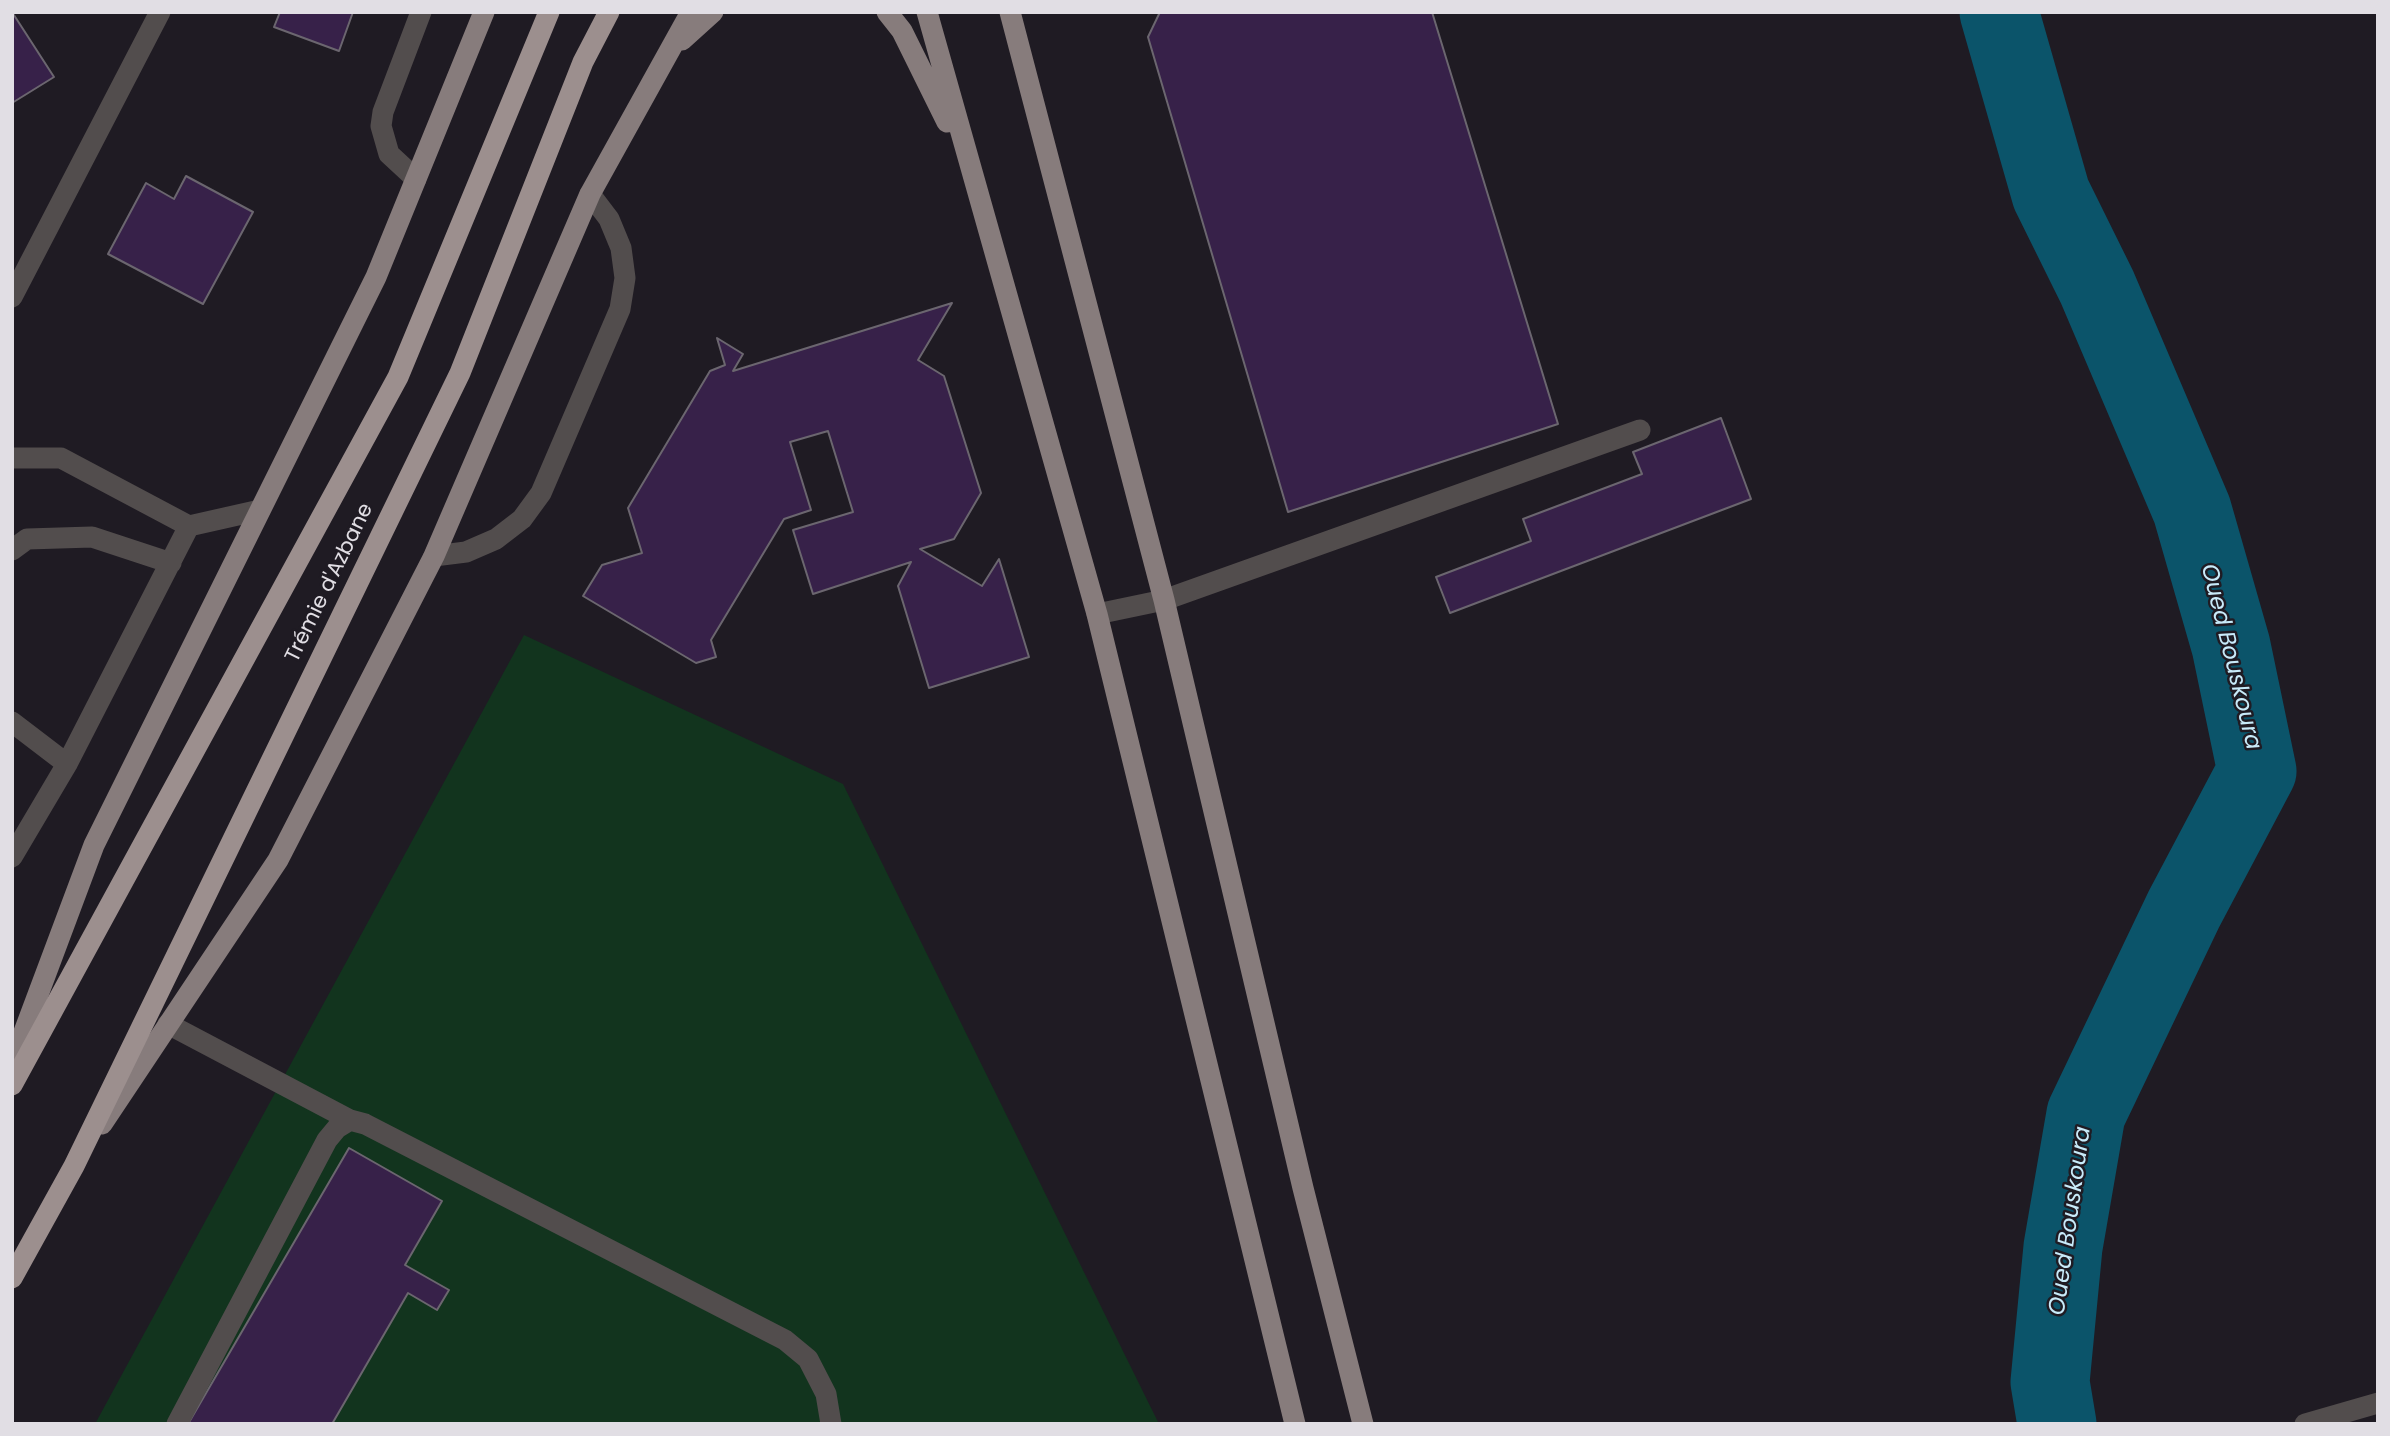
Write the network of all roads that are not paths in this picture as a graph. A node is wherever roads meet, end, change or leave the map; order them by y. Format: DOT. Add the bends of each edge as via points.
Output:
graph roads {
  1 [pos="160,12"];
  2 [pos="421,12"];
  3 [pos="484,12"];
  4 [pos="549,12"];
  5 [pos="609,12"];
  6 [pos="691,12"];
  7 [pos="713,12"];
  8 [pos="887,12"];
  9 [pos="927,12"];
  10 [pos="1010,12"];
  11 [pos="670,50"];
  12 [pos="969,165"];
  13 [pos="416,179"];
  14 [pos="590,194"];
  15 [pos="12,297"];
  16 [pos="1640,430"];
  17 [pos="12,458"];
  18 [pos="261,510"];
  19 [pos="189,526"];
  20 [pos="12,550"];
  21 [pos="434,556"];
  22 [pos="171,563"];
  23 [pos="1164,600"];
  24 [pos="1097,614"];
  25 [pos="12,722"];
  26 [pos="67,764"];
  27 [pos="12,857"];
  28 [pos="168,1024"];
  29 [pos="12,1064"];
  30 [pos="12,1085"];
  31 [pos="350,1120"];
  32 [pos="74,1166"];
  33 [pos="12,1278"];
  34 [pos="2378,1403"];
  35 [pos="177,1424"];
  36 [pos="831,1424"];
  37 [pos="1295,1424"];
  38 [pos="1363,1424"];
  39 [pos="2305,1424"];
  1 -- 15 [label="street"];
  2 -- 13 [label="street" via="381,126 389,154"];
  3 -- 13 [label="main road"];
  4 -- 30 [label="highway, Trémie d'Azbane" via="398,377"];
  5 -- 32 [label="highway, Trémie d'Azbane" via="583,62 460,373"];
  6 -- 11 [label="main road"];
  7 -- 11 [label="main road"];
  8 -- 12 [label="main road" via="902,31"];
  9 -- 12 [label="main road"];
  10 -- 23 [label="main road"];
  11 -- 14 [label="main road"];
  12 -- 24 [label="main road"];
  13 -- 18 [label="main road" via="376,277"];
  14 -- 21 [label="main road"];
  14 -- 21 [label="street" via="610,219 621,247 625,278 620,309 541,493 522,519 496,539 466,552"];
  16 -- 23 [label="street"];
  17 -- 19 [label="street" via="61,458"];
  18 -- 19 [label="street"];
  18 -- 29 [label="main road" via="94,845"];
  19 -- 22 [label="street"];
  20 -- 22 [label="street" via="27,539 92,537"];
  21 -- 28 [label="main road" via="278,860"];
  22 -- 26 [label="street"];
  23 -- 24 [label="street"];
  23 -- 38 [label="main road"];
  24 -- 37 [label="main road"];
  25 -- 26 [label="street"];
  26 -- 27 [label="street"];
  28 -- 31 [label="street"];
  28 -- 32 [label="main road"];
  31 -- 35 [label="street" via="327,1140"];
  31 -- 36 [label="street" via="785,1340 808,1359 826,1394"];
  32 -- 33 [label="highway, Trémie d'Azbane"];
  34 -- 39 [label="street"];
}
